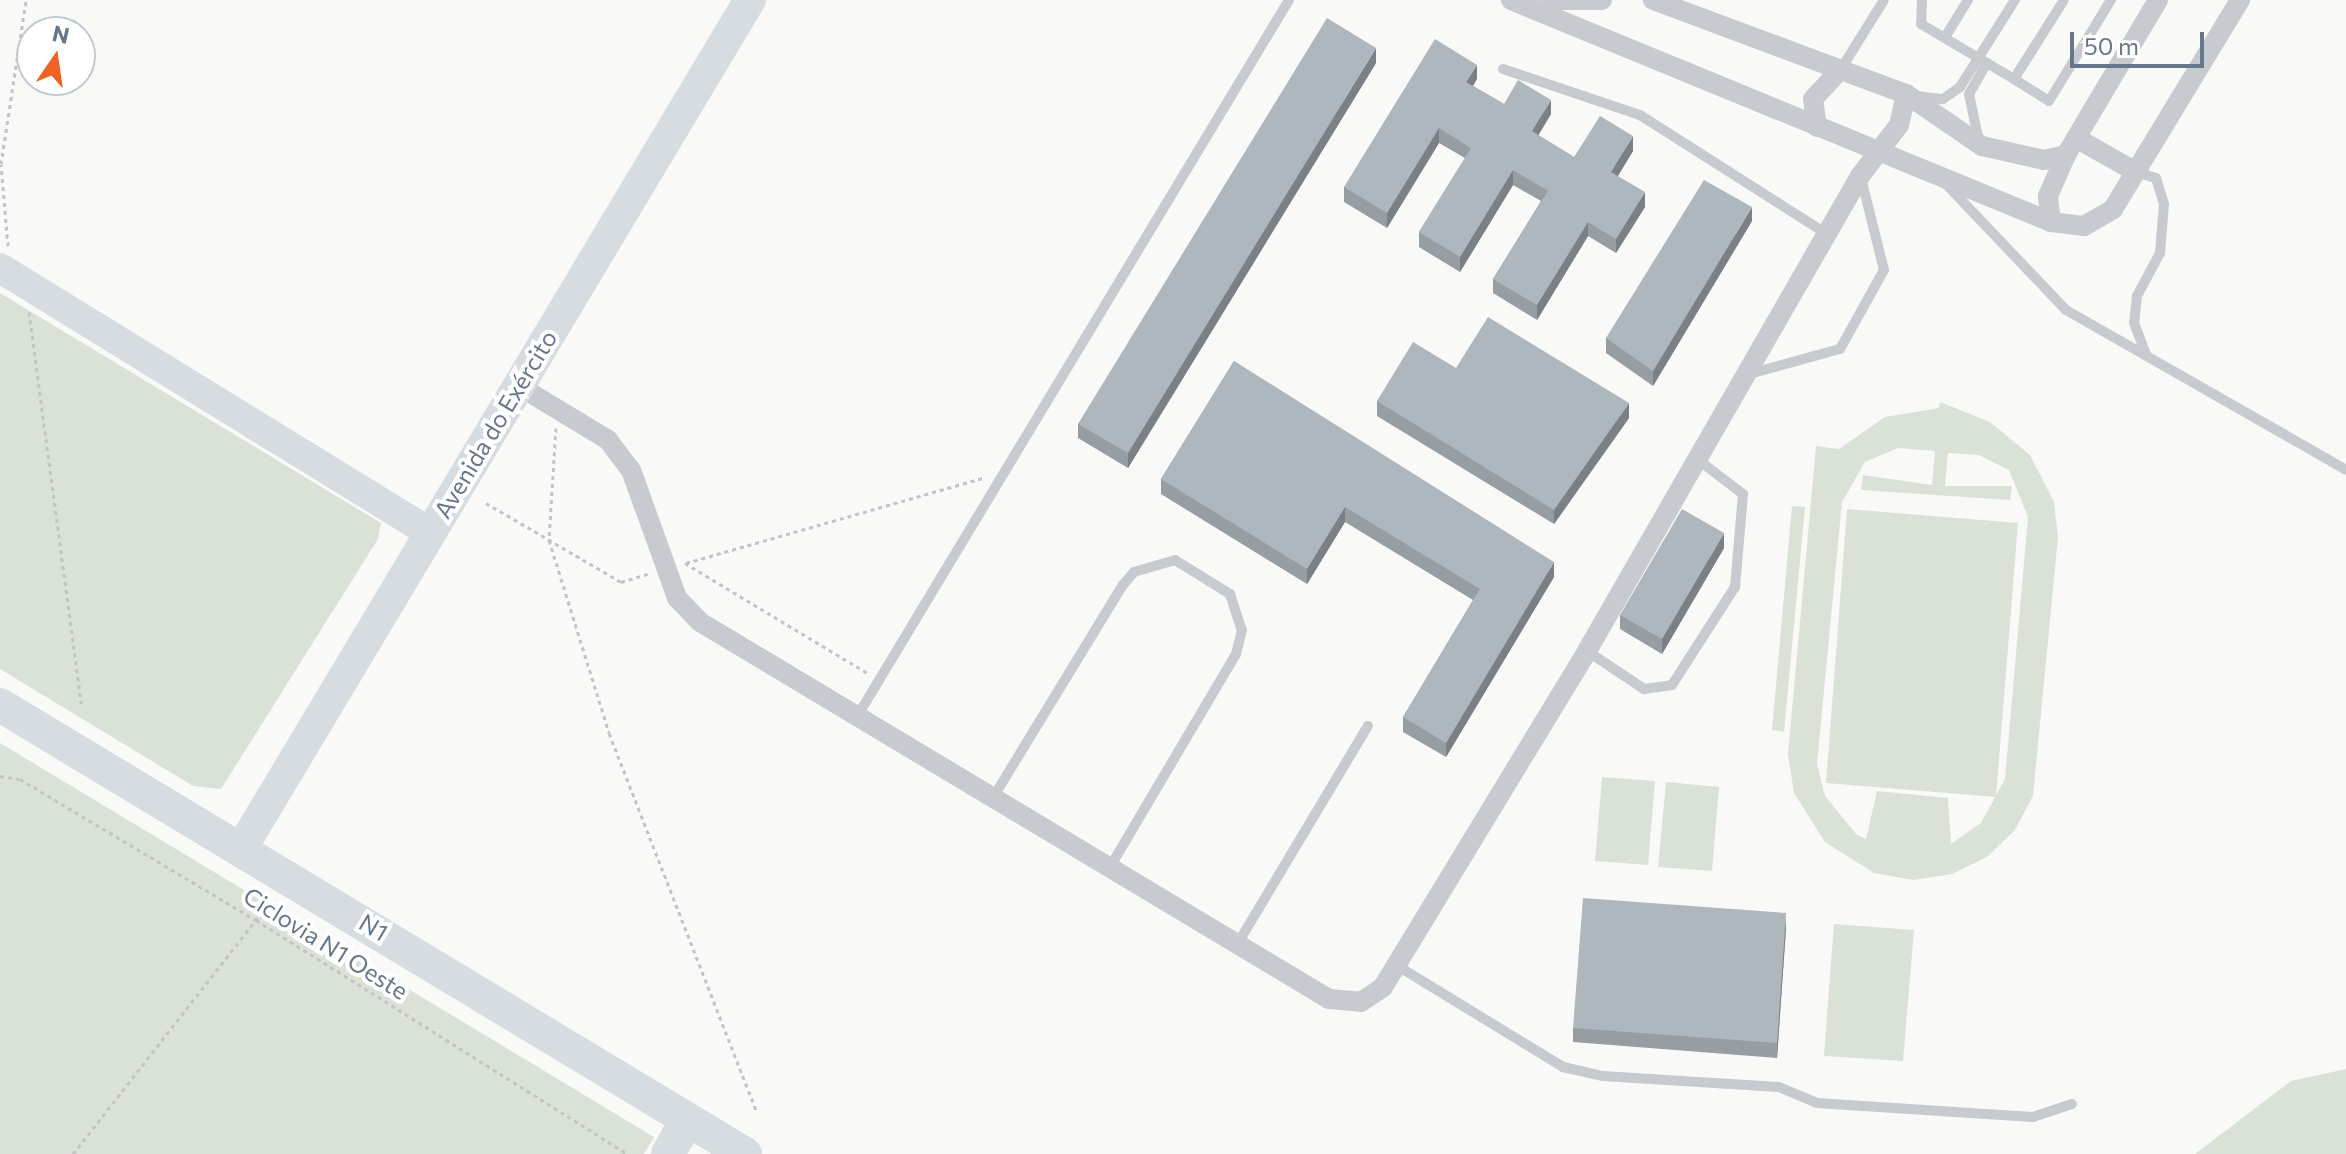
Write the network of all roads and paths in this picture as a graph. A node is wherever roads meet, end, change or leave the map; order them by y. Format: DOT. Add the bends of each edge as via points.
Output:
graph roads {
  1 [pos="26,0"];
  2 [pos="750,0"];
  3 [pos="1289,0"];
  4 [pos="1511,0"];
  5 [pos="1549,0"];
  6 [pos="1602,0"];
  7 [pos="1653,0"];
  8 [pos="1884,0"];
  9 [pos="1922,0"];
  10 [pos="1968,0"];
  11 [pos="2015,0"];
  12 [pos="2064,0"];
  13 [pos="2111,0"];
  14 [pos="2158,0"];
  15 [pos="2240,0"];
  16 [pos="1945,37"];
  17 [pos="1983,60"];
  18 [pos="1503,69"];
  19 [pos="1841,69"];
  20 [pos="2014,79"];
  21 [pos="1906,94"];
  22 [pos="1817,127"];
  23 [pos="1982,146"];
  24 [pos="2071,146"];
  25 [pos="1876,151"];
  26 [pos="2136,172"];
  27 [pos="1937,175"];
  28 [pos="1860,176"];
  29 [pos="2051,222"];
  30 [pos="1827,234"];
  31 [pos="0,268"];
  32 [pos="27,284"];
  33 [pos="2146,354"];
  34 [pos="1743,375"];
  35 [pos="519,386"];
  36 [pos="557,409"];
  37 [pos="1695,458"];
  38 [pos="2346,470"];
  39 [pos="989,476"];
  40 [pos="486,503"];
  41 [pos="429,532"];
  42 [pos="549,540"];
  43 [pos="685,563"];
  44 [pos="675,566"];
  45 [pos="649,574"];
  46 [pos="1587,651"];
  47 [pos="880,680"];
  48 [pos="81,704"];
  49 [pos="0,705"];
  50 [pos="858,715"];
  51 [pos="1368,726"];
  52 [pos="0,776"];
  53 [pos="994,796"];
  54 [pos="241,849"];
  55 [pos="1110,867"];
  56 [pos="265,908"];
  57 [pos="256,920"];
  58 [pos="1238,943"];
  59 [pos="1396,965"];
  60 [pos="2072,1104"];
  61 [pos="756,1111"];
  62 [pos="686,1121"];
  63 [pos="73,1154"];
  64 [pos="627,1154"];
  65 [pos="668,1154"];
  66 [pos="745,1154"];
  1 -- 32 [label="path" via="1,164 8,248"];
  2 -- 35 [label="main road, Avenida do Exército"];
  3 -- 47 [label="lane"];
  4 -- 22 [label="street"];
  5 -- 6 [label="street"];
  7 -- 19 [label="street"];
  8 -- 19 [label="lane"];
  9 -- 16 [label="lane" via="1921,24"];
  10 -- 16 [label="lane"];
  11 -- 17 [label="lane"];
  12 -- 20 [label="lane"];
  13 -- 20 [label="lane" via="2049,101"];
  14 -- 24 [label="street"];
  15 -- 26 [label="street"];
  16 -- 17 [label="lane"];
  17 -- 20 [label="lane"];
  17 -- 21 [label="lane" via="1943,99"];
  17 -- 23 [label="lane" via="1969,94 1968,118"];
  18 -- 30 [label="lane" via="1640,115"];
  19 -- 21 [label="street"];
  19 -- 22 [label="street" via="1813,99"];
  21 -- 23 [label="street"];
  21 -- 25 [label="street" via="1899,125"];
  22 -- 25 [label="street"];
  23 -- 24 [label="street" via="2044,160"];
  24 -- 26 [label="street"];
  24 -- 29 [label="street" via="2048,196"];
  25 -- 27 [label="street"];
  25 -- 28 [label="street"];
  26 -- 29 [label="street" via="2101,221"];
  26 -- 33 [label="lane" via="2156,178 2164,204 2160,253 2137,296 2134,323"];
  27 -- 29 [label="street"];
  27 -- 33 [label="lane" via="2066,310"];
  28 -- 30 [label="street"];
  28 -- 34 [label="lane" via="1884,270 1840,349"];
  30 -- 34 [label="street"];
  31 -- 32 [label="main road"];
  32 -- 41 [label="main road"];
  32 -- 48 [label="path" via="32,371"];
  33 -- 38 [label="lane"];
  34 -- 37 [label="street"];
  35 -- 36 [label="street"];
  35 -- 41 [label="main road, Avenida do Exército"];
  36 -- 42 [label="path"];
  36 -- 50 [label="street" via="608,440 631,470 664,570 700,622"];
  37 -- 46 [label="street"];
  37 -- 46 [label="lane" via="1743,494 1735,587 1672,685 1644,689"];
  39 -- 43 [label="path"];
  40 -- 42 [label="path"];
  41 -- 54 [label="main road, Avenida do Exército"];
  42 -- 45 [label="path" via="621,582"];
  42 -- 61 [label="path" via="609,733"];
  43 -- 44 [label="path"];
  43 -- 47 [label="path"];
  46 -- 59 [label="street"];
  47 -- 50 [label="lane"];
  49 -- 54 [label="highway, N1"];
  50 -- 53 [label="street"];
  51 -- 58 [label="lane"];
  52 -- 57 [label="path, Ciclovia N1 Oeste" via="20,779"];
  53 -- 55 [label="street"];
  53 -- 55 [label="lane" via="1123,585 1134,572 1175,560 1230,594 1242,630 1236,654"];
  54 -- 62 [label="highway, N1"];
  55 -- 58 [label="street"];
  56 -- 57 [label="path"];
  57 -- 63 [label="path"];
  57 -- 64 [label="path, Ciclovia N1 Oeste"];
  58 -- 59 [label="street" via="1329,999 1361,1002"];
  59 -- 60 [label="lane" via="1563,1067 1603,1076 1779,1087 1817,1103 2033,1117"];
  62 -- 65 [label="highway"];
  62 -- 66 [label="highway, N1"];
}
